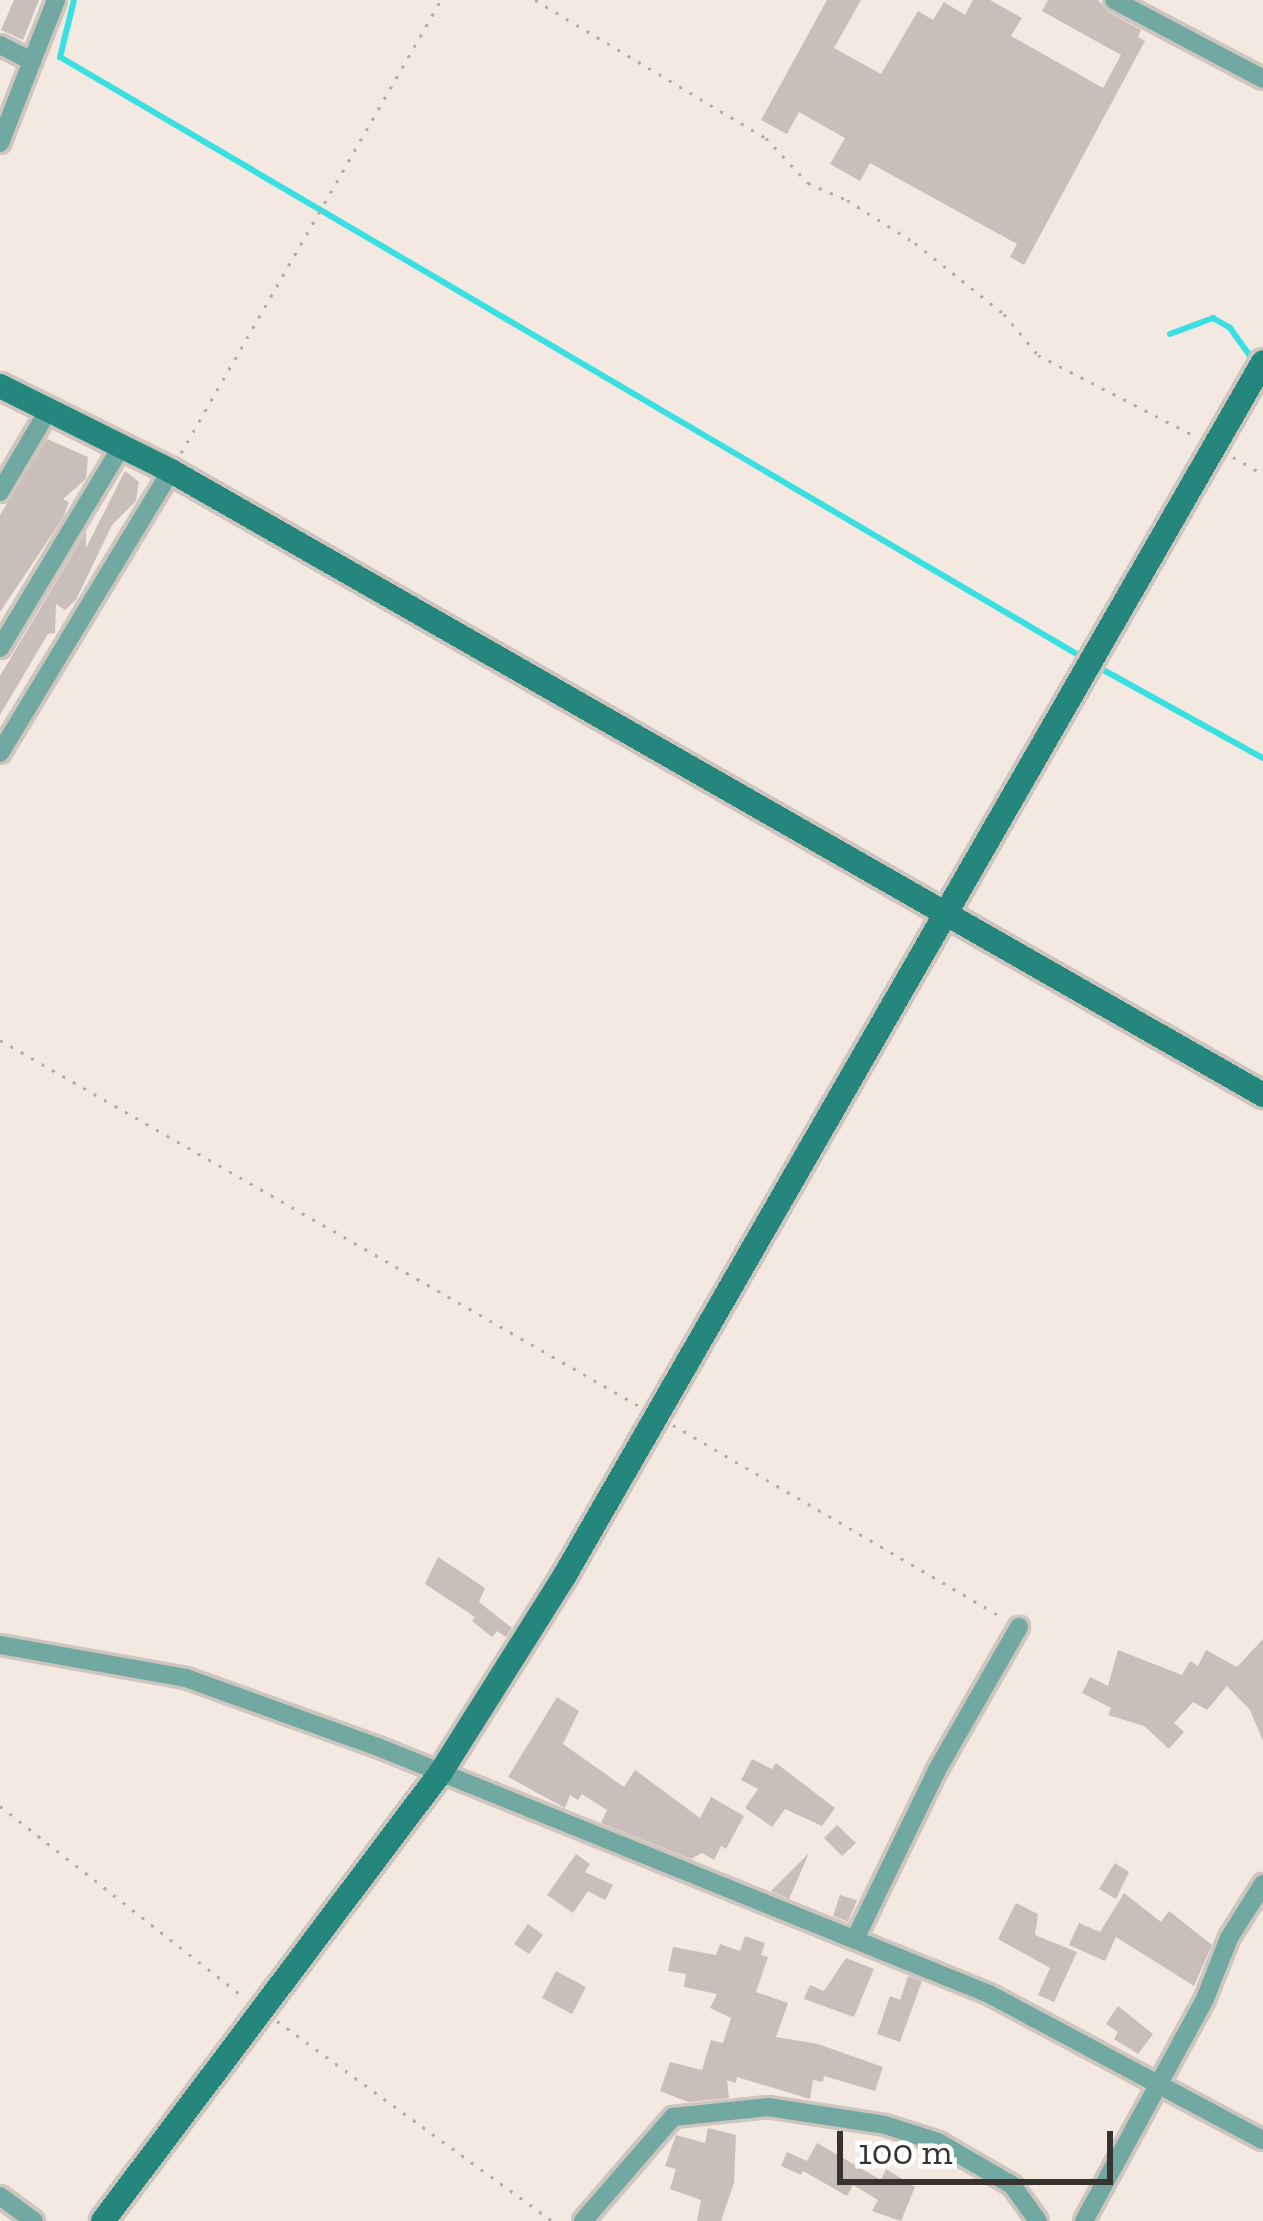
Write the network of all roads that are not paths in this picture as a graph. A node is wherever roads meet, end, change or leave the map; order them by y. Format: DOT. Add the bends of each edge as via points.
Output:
graph roads {
  1 [pos="56,0"];
  2 [pos="1114,0"];
  3 [pos="0,45"];
  4 [pos="32,61"];
  5 [pos="1263,80"];
  6 [pos="4,119"];
  7 [pos="0,143"];
  8 [pos="1263,362"];
  9 [pos="0,386"];
  10 [pos="49,409"];
  11 [pos="122,446"];
  12 [pos="171,471"];
  13 [pos="0,492"];
  14 [pos="0,647"];
  15 [pos="0,753"];
  16 [pos="946,914"];
  17 [pos="1263,1095"];
  18 [pos="1019,1627"];
  19 [pos="0,1645"];
  20 [pos="441,1772"];
  21 [pos="1263,1884"];
  22 [pos="856,1937"];
  23 [pos="1161,2081"];
  24 [pos="1263,2140"];
  25 [pos="0,2196"];
  26 [pos="34,2221"];
  27 [pos="104,2221"];
  28 [pos="583,2221"];
  29 [pos="1038,2221"];
  30 [pos="1084,2221"];
  1 -- 4 [label="street"];
  2 -- 5 [label="street"];
  3 -- 4 [label="street"];
  4 -- 6 [label="street"];
  6 -- 7 [label="street"];
  8 -- 16 [label="street"];
  9 -- 10 [label="street"];
  10 -- 11 [label="street"];
  10 -- 13 [label="street"];
  11 -- 12 [label="street"];
  11 -- 14 [label="street"];
  12 -- 15 [label="street"];
  12 -- 16 [label="street"];
  16 -- 17 [label="street"];
  16 -- 20 [label="street" via="566,1576"];
  18 -- 22 [label="street" via="937,1770"];
  19 -- 20 [label="street" via="186,1678"];
  20 -- 22 [label="street"];
  20 -- 27 [label="street"];
  21 -- 23 [label="street"];
  22 -- 23 [label="street"];
  23 -- 24 [label="street"];
  23 -- 30 [label="street"];
  25 -- 26 [label="street"];
  28 -- 29 [label="street" via="673,2117 768,2107 938,2142 1012,2185"];
}
